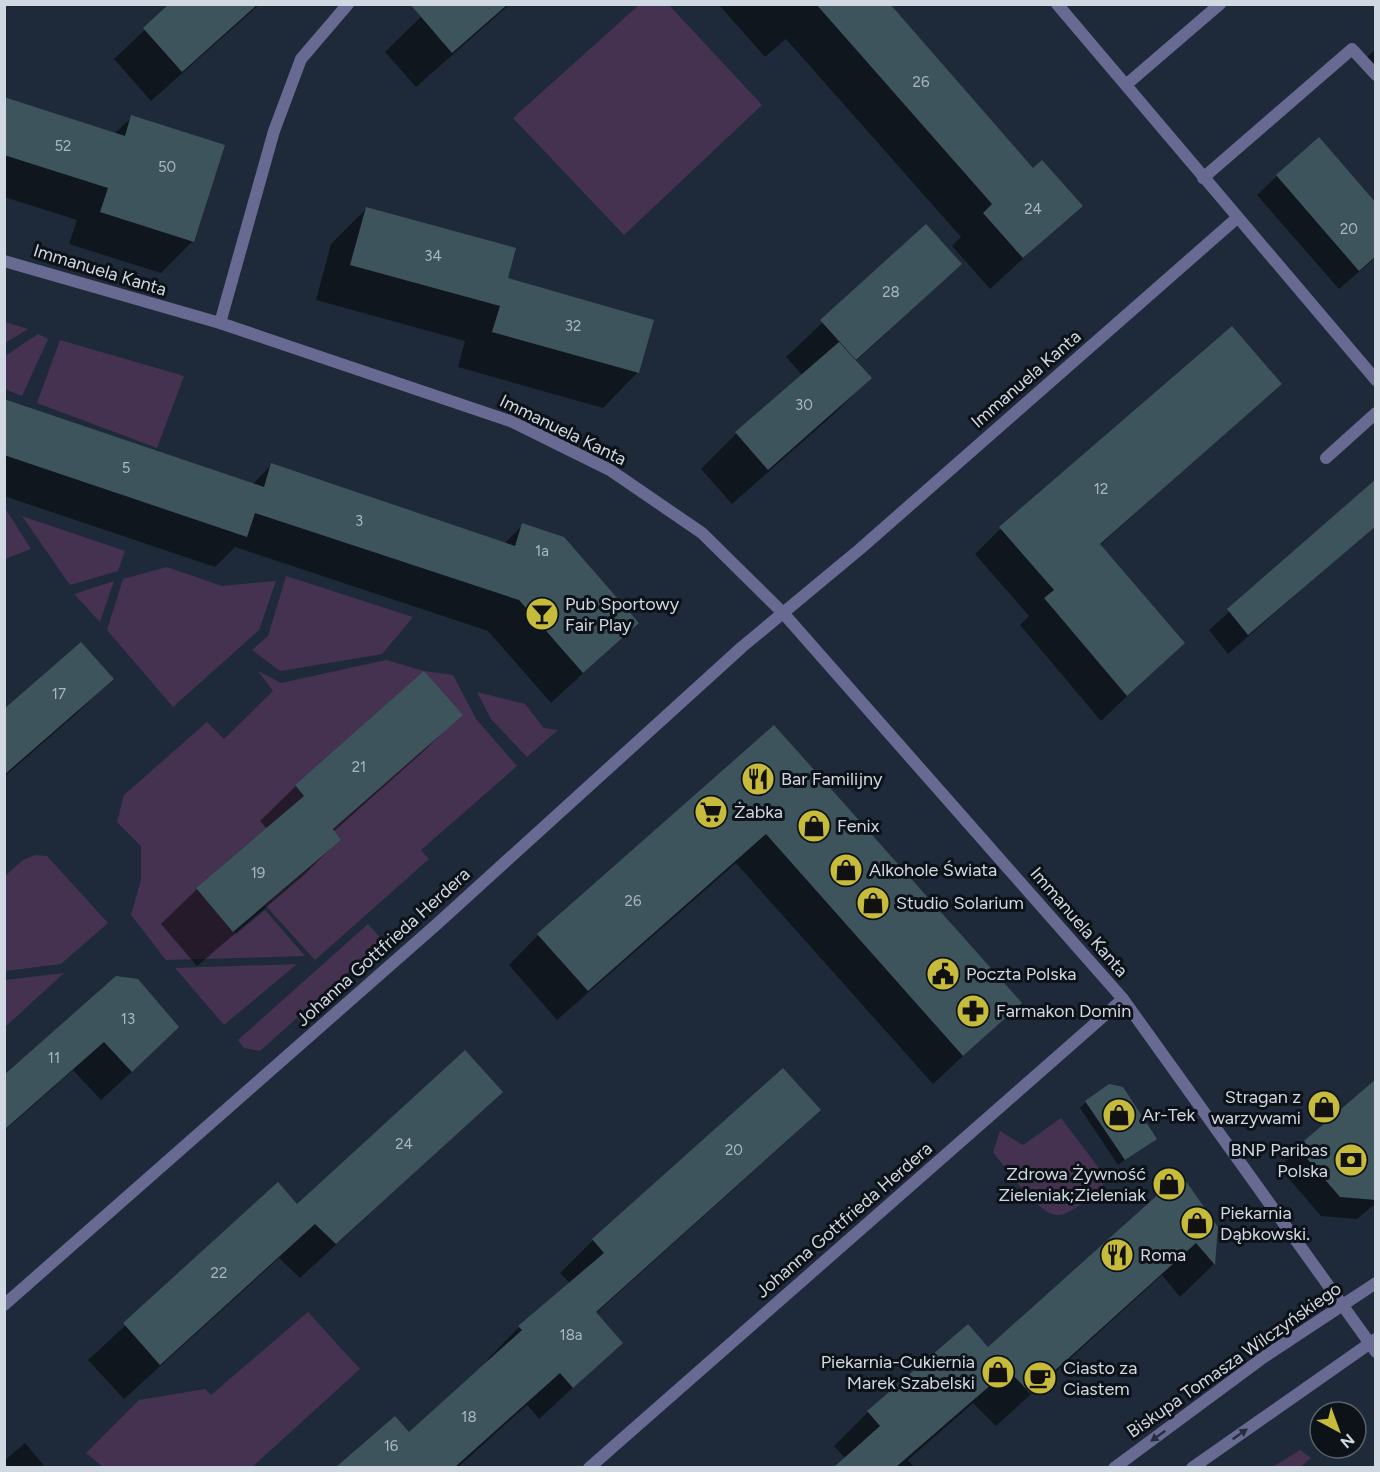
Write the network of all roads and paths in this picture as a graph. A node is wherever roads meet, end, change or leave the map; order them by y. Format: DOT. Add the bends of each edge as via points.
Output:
graph roads {
  1 [pos="348,4"];
  2 [pos="1057,4"];
  3 [pos="1221,4"];
  4 [pos="1376,75"];
  5 [pos="1127,84"];
  6 [pos="1203,178"];
  7 [pos="1237,218"];
  8 [pos="4,261"];
  9 [pos="220,323"];
  10 [pos="1376,380"];
  11 [pos="1376,413"];
  12 [pos="1326,458"];
  13 [pos="784,614"];
  14 [pos="1123,999"];
  15 [pos="1376,1282"];
  16 [pos="4,1305"];
  17 [pos="1342,1305"];
  18 [pos="1374,1345"];
  19 [pos="589,1467"];
  20 [pos="1114,1467"];
  21 [pos="1192,1467"];
  1 -- 9 [label="street" via="301,59 274,131"];
  2 -- 5 [label="street"];
  3 -- 5 [label="street"];
  4 -- 6 [label="street" via="1352,49"];
  5 -- 6 [label="street"];
  6 -- 7 [label="street"];
  7 -- 10 [label="street"];
  7 -- 13 [label="street, Immanuela Kanta"];
  8 -- 9 [label="street, Immanuela Kanta"];
  9 -- 13 [label="street, Immanuela Kanta" via="513,422 610,470 702,532"];
  11 -- 12 [label="street"];
  13 -- 14 [label="street, Immanuela Kanta"];
  13 -- 16 [label="street, Johanna Gottfrieda Herdera"];
  14 -- 17 [label="street, Immanuela Kanta"];
  14 -- 19 [label="street, Johanna Gottfrieda Herdera"];
  15 -- 17 [label="street, Biskupa Tomasza Wilczyńskiego"];
  17 -- 18 [label="street, Immanuela Kanta"];
  17 -- 20 [label="street, Biskupa Tomasza Wilczyńskiego, one-way"];
  21 -- 18 [label="street, one-way"];
}
